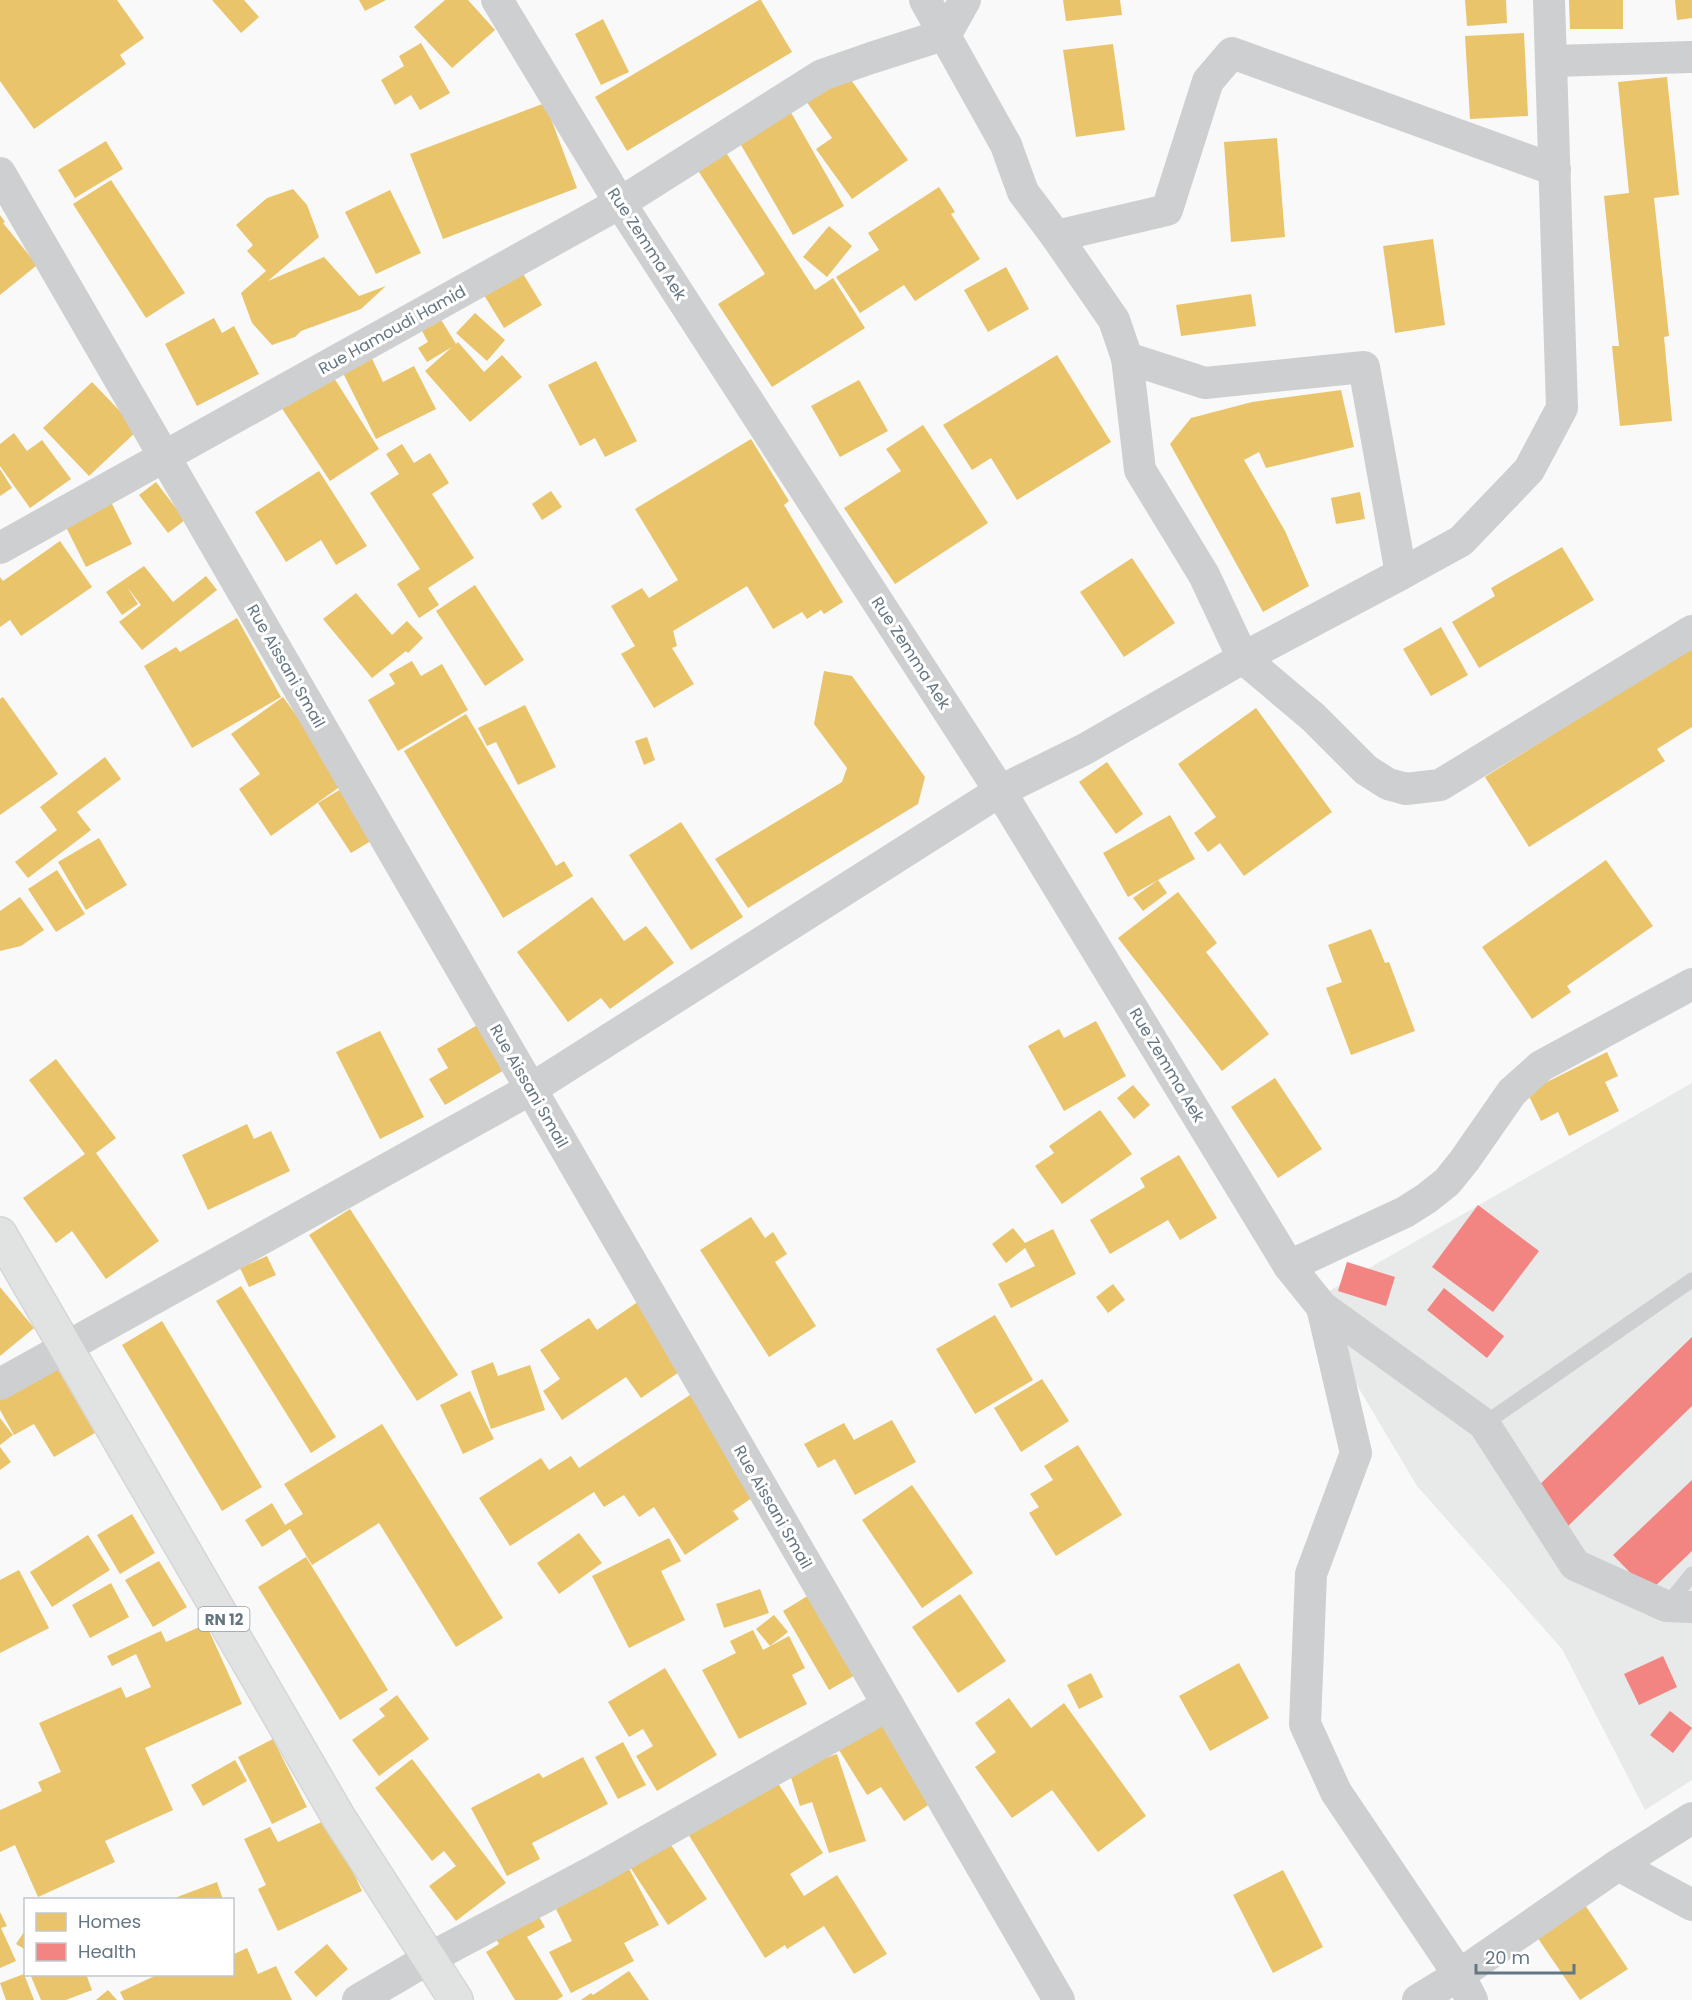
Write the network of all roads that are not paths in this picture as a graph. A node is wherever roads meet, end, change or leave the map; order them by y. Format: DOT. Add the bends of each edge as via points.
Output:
graph roads {
  1 [pos="497,0"];
  2 [pos="925,0"];
  3 [pos="965,0"];
  4 [pos="1550,0"];
  5 [pos="946,34"];
  6 [pos="1692,57"];
  7 [pos="1553,61"];
  8 [pos="1556,170"];
  9 [pos="0,173"];
  10 [pos="620,203"];
  11 [pos="1056,236"];
  12 [pos="1127,358"];
  13 [pos="164,456"];
  14 [pos="0,548"];
  15 [pos="1401,574"];
  16 [pos="1692,631"];
  17 [pos="1243,658"];
  18 [pos="1000,791"];
  19 [pos="1692,984"];
  20 [pos="531,1089"];
  21 [pos="0,1234"];
  22 [pos="1290,1266"];
  23 [pos="1692,1280"];
  24 [pos="1322,1307"];
  25 [pos="66,1346"];
  26 [pos="0,1384"];
  27 [pos="1484,1424"];
  28 [pos="1692,1574"];
  29 [pos="1679,1607"];
  30 [pos="888,1705"];
  31 [pos="1692,1818"];
  32 [pos="1618,1865"];
  33 [pos="1692,1905"];
  34 [pos="428,1959"];
  35 [pos="1465,1988"];
  36 [pos="358,2000"];
  37 [pos="456,2000"];
  38 [pos="1059,2000"];
  39 [pos="1418,2000"];
  1 -- 10 [label="street, Rue Zemma Aek"];
  2 -- 5 [label="street"];
  3 -- 5 [label="street"];
  4 -- 7 [label="street"];
  5 -- 10 [label="street, Rue Hamoudi Hamid" via="822,75"];
  5 -- 11 [label="street" via="1006,145 1023,192"];
  6 -- 7 [label="street"];
  7 -- 8 [label="street"];
  8 -- 11 [label="street" via="1232,53 1208,81 1167,210"];
  8 -- 15 [label="street" via="1562,408 1528,470 1461,541"];
  9 -- 13 [label="street, Rue Aissani Smail"];
  10 -- 13 [label="street, Rue Hamoudi Hamid"];
  10 -- 18 [label="street, Rue Zemma Aek"];
  11 -- 12 [label="street" via="1114,320"];
  12 -- 15 [label="street" via="1205,383 1364,367"];
  12 -- 17 [label="street" via="1140,470 1204,575"];
  13 -- 14 [label="street, Rue Hamoudi Hamid"];
  13 -- 20 [label="street, Rue Aissani Smail"];
  15 -- 17 [label="street"];
  16 -- 17 [label="street" via="1440,785 1406,789 1388,784 1366,770 1313,717"];
  17 -- 18 [label="street" via="1085,749"];
  18 -- 20 [label="street"];
  18 -- 22 [label="street, Rue Zemma Aek"];
  19 -- 22 [label="street" via="1533,1072 1512,1092 1447,1182 1427,1198"];
  20 -- 25 [label="street"];
  20 -- 30 [label="street, Rue Aissani Smail"];
  21 -- 25 [label="main road, RN 12"];
  22 -- 24 [label="street, Rue Zemma Aek"];
  23 -- 27 [label="lane"];
  24 -- 27 [label="street"];
  24 -- 35 [label="street" via="1356,1453 1311,1574 1305,1724 1336,1792"];
  25 -- 26 [label="street"];
  25 -- 34 [label="main road, RN 12" via="339,1818"];
  27 -- 29 [label="street" via="1575,1565"];
  28 -- 29 [label="lane"];
  30 -- 34 [label="street" via="596,1870"];
  30 -- 38 [label="street, Rue Aissani Smail"];
  31 -- 32 [label="street"];
  32 -- 33 [label="street"];
  32 -- 35 [label="street"];
  34 -- 36 [label="street"];
  34 -- 37 [label="main road, RN 12"];
  35 -- 39 [label="street"];
}
